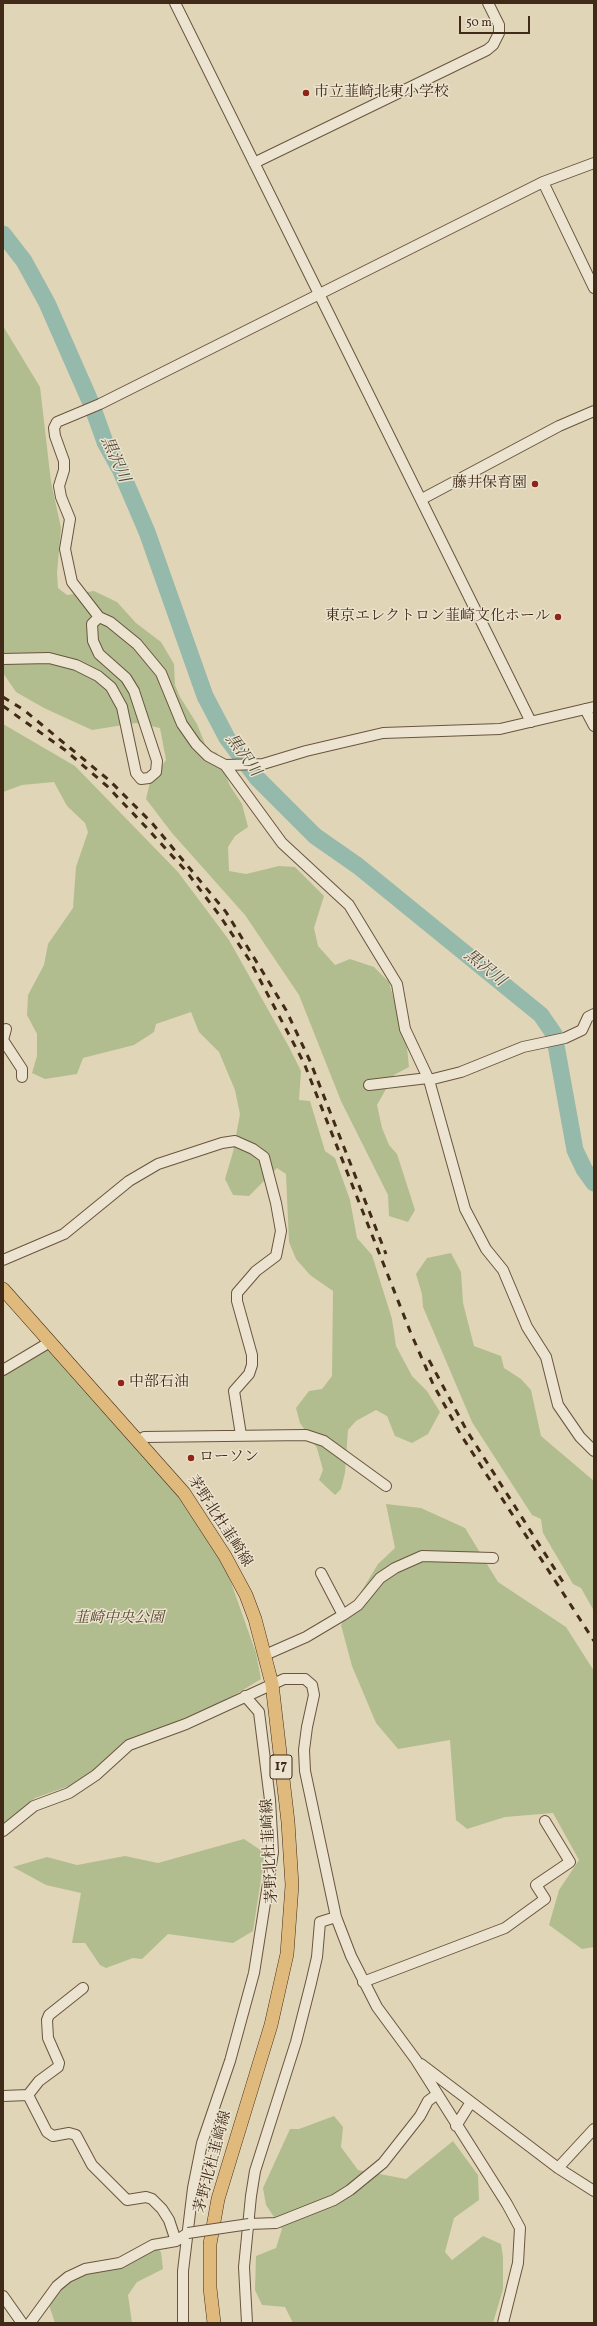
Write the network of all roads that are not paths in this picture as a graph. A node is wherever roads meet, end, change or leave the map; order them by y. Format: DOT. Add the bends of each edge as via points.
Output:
graph roads {
  1 [pos="175,3"];
  2 [pos="488,3"];
  3 [pos="254,163"];
  4 [pos="594,163"];
  5 [pos="543,182"];
  6 [pos="594,288"];
  7 [pos="319,294"];
  8 [pos="594,411"];
  9 [pos="422,499"];
  10 [pos="99,617"];
  11 [pos="3,659"];
  12 [pos="590,708"];
  13 [pos="531,722"];
  14 [pos="594,726"];
  15 [pos="225,765"];
  16 [pos="594,1014"];
  17 [pos="6,1029"];
  18 [pos="22,1076"];
  19 [pos="429,1079"];
  20 [pos="369,1085"];
  21 [pos="3,1260"];
  22 [pos="3,1290"];
  23 [pos="50,1342"];
  24 [pos="3,1370"];
  25 [pos="242,1436"];
  26 [pos="140,1441"];
  27 [pos="594,1451"];
  28 [pos="386,1486"];
  29 [pos="493,1558"];
  30 [pos="321,1573"];
  31 [pos="343,1615"];
  32 [pos="265,1655"];
  33 [pos="272,1684"];
  34 [pos="244,1696"];
  35 [pos="545,1820"];
  36 [pos="3,1831"];
  37 [pos="336,1917"];
  38 [pos="363,1982"];
  39 [pos="83,1988"];
  40 [pos="416,2060"];
  41 [pos="28,2095"];
  42 [pos="436,2095"];
  43 [pos="3,2096"];
  44 [pos="471,2102"];
  45 [pos="456,2126"];
  46 [pos="594,2129"];
  47 [pos="558,2168"];
  48 [pos="594,2191"];
  49 [pos="249,2224"];
  50 [pos="188,2233"];
  51 [pos="176,2241"];
  52 [pos="3,2296"];
  53 [pos="22,2323"];
  54 [pos="30,2323"];
  55 [pos="183,2323"];
  56 [pos="214,2323"];
  57 [pos="247,2323"];
  58 [pos="504,2323"];
  1 -- 3 [label="street"];
  2 -- 3 [label="street" via="499,25 499,32 493,45 487,50"];
  3 -- 7 [label="street"];
  4 -- 5 [label="street"];
  5 -- 6 [label="street"];
  5 -- 7 [label="street"];
  7 -- 9 [label="street"];
  7 -- 10 [label="street" via="96,406 57,422 54,428 64,462 59,486 70,519 65,549 72,582"];
  8 -- 9 [label="street" via="559,426"];
  9 -- 13 [label="street"];
  10 -- 11 [label="street" via="92,624 92,641 99,654 126,678 142,711 156,762 156,772 148,778 141,779 136,773 119,699 111,687 98,676 76,665 49,658"];
  10 -- 15 [label="street" via="110,622 137,644 161,673 182,724 196,744 208,756"];
  12 -- 13 [label="street"];
  12 -- 14 [label="street"];
  13 -- 15 [label="street" via="486,730 383,733 255,764"];
  15 -- 19 [label="street" via="282,843 349,905 360,921 397,984 405,1029"];
  16 -- 19 [label="street" via="588,1017 582,1030 565,1038 523,1047 461,1072"];
  17 -- 18 [label="street" via="4,1040 22,1069"];
  19 -- 20 [label="street"];
  19 -- 27 [label="street" via="465,1209 486,1249 503,1270 524,1320 546,1357 558,1405 580,1437"];
  21 -- 25 [label="street" via="64,1234 129,1180 158,1164 222,1143 235,1141 254,1149 264,1157 281,1231 276,1256 256,1271 237,1293 252,1355 249,1374 234,1391"];
  22 -- 23 [label="main road, 茅野北杜韮崎線 / 17"];
  23 -- 24 [label="street"];
  23 -- 26 [label="main road, 茅野北杜韮崎線 / 17"];
  25 -- 26 [label="street" via="144,1437"];
  25 -- 28 [label="street" via="306,1435 324,1441"];
  26 -- 32 [label="main road, 茅野北杜韮崎線 / 17" via="184,1493 225,1556 248,1601"];
  29 -- 31 [label="street" via="422,1556 380,1578 358,1605"];
  30 -- 31 [label="street"];
  31 -- 32 [label="street" via="306,1637"];
  32 -- 33 [label="main road, 茅野北杜韮崎線 / 17"];
  33 -- 34 [label="street"];
  33 -- 37 [label="street" via="284,1679 306,1679 312,1685 314,1695 304,1750 305,1771"];
  33 -- 56 [label="main road, 茅野北杜韮崎線 / 17" via="288,1822 291,1877 287,1954 271,2025 218,2199 210,2244 210,2288"];
  34 -- 36 [label="street" via="217,1711 129,1745 90,1779 69,1793 34,1806"];
  34 -- 50 [label="street" via="258,1712 270,1800 273,1852 254,1973 230,2061 202,2143"];
  35 -- 38 [label="street" via="570,1862 536,1885 545,1899 505,1928"];
  37 -- 38 [label="street"];
  37 -- 49 [label="street" via="320,1922 317,1957 296,2042 255,2171"];
  38 -- 40 [label="street" via="377,2007"];
  39 -- 41 [label="street" via="49,2015 48,2038 58,2067 39,2081"];
  40 -- 42 [label="street"];
  40 -- 44 [label="street"];
  41 -- 43 [label="street"];
  41 -- 51 [label="street" via="47,2132 53,2136 69,2133 76,2136 92,2166 127,2200 146,2197 152,2199 162,2209"];
  42 -- 45 [label="street"];
  42 -- 49 [label="street" via="428,2101 420,2116 384,2163 350,2190 334,2200 276,2223"];
  44 -- 45 [label="street"];
  44 -- 47 [label="street"];
  45 -- 58 [label="street" via="520,2228 518,2263"];
  46 -- 47 [label="street"];
  47 -- 48 [label="street"];
  49 -- 50 [label="street, bridge"];
  49 -- 57 [label="street" via="244,2267"];
  50 -- 51 [label="street"];
  50 -- 55 [label="street"];
  51 -- 54 [label="street" via="153,2245 120,2263 85,2269 68,2277 57,2286"];
  52 -- 53 [label="street"];
}
